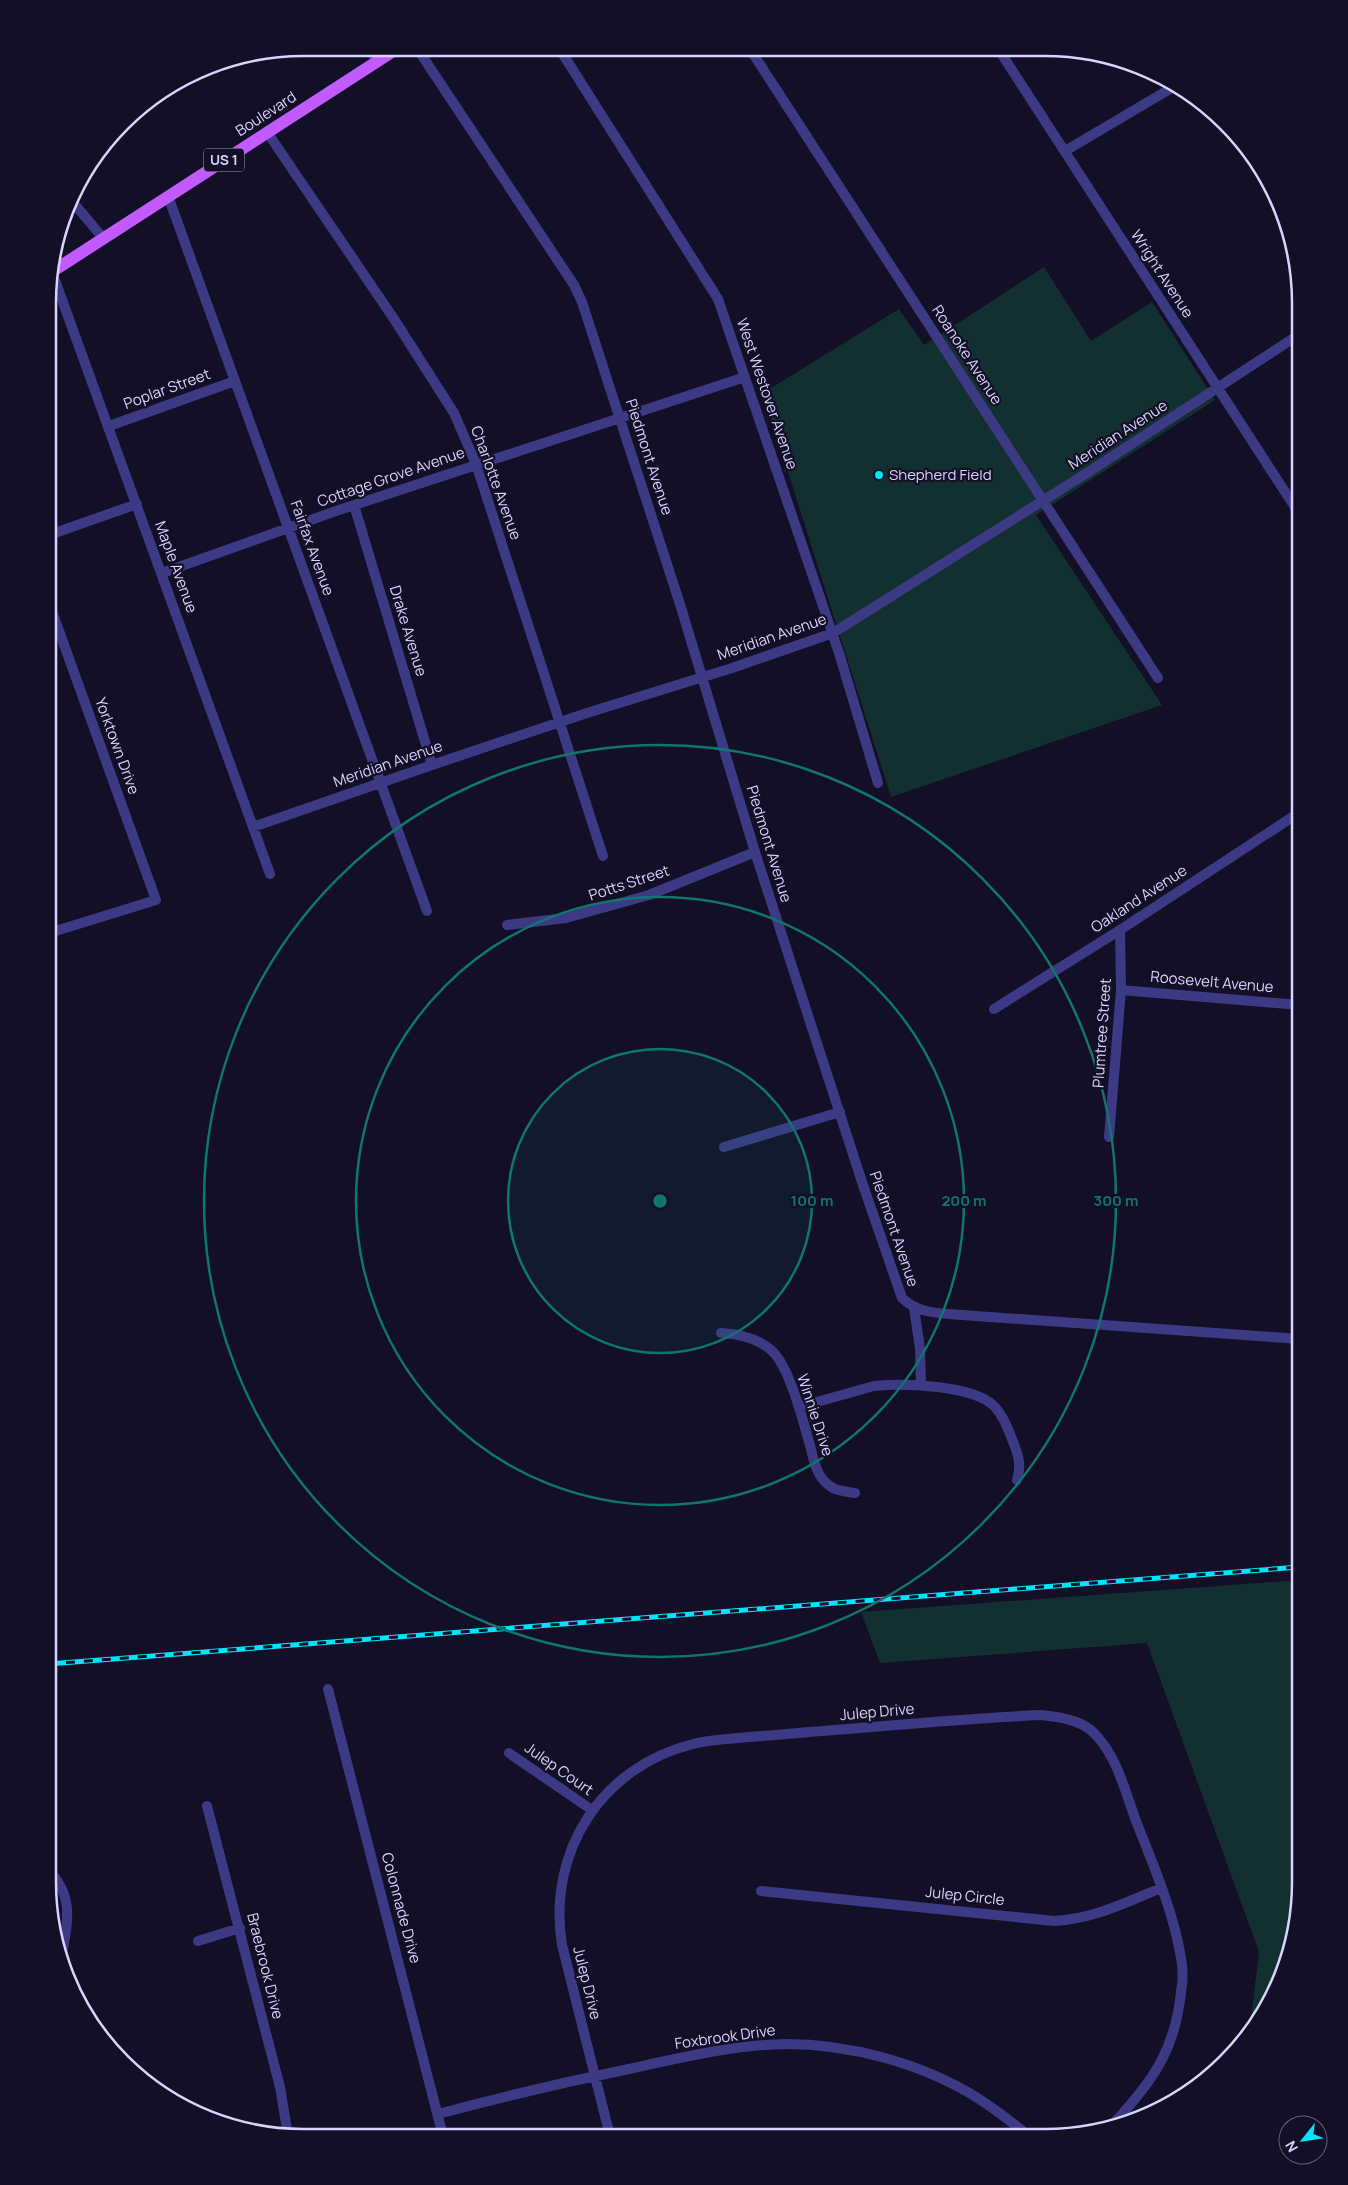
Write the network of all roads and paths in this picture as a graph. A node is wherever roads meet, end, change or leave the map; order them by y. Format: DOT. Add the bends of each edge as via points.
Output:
graph roads {
  1 [pos="374,56"];
  2 [pos="386,56"];
  3 [pos="422,56"];
  4 [pos="564,56"];
  5 [pos="755,56"];
  6 [pos="1003,56"];
  7 [pos="378,61"];
  8 [pos="1166,88"];
  9 [pos="267,132"];
  10 [pos="1065,152"];
  11 [pos="168,196"];
  12 [pos="76,206"];
  13 [pos="103,238"];
  14 [pos="59,267"];
  15 [pos="57,288"];
  16 [pos="1292,339"];
  17 [pos="746,377"];
  18 [pos="235,381"];
  19 [pos="1218,388"];
  20 [pos="620,418"];
  21 [pos="109,426"];
  22 [pos="476,464"];
  23 [pos="1043,501"];
  24 [pos="1292,503"];
  25 [pos="137,504"];
  26 [pos="354,505"];
  27 [pos="289,529"];
  28 [pos="56,533"];
  29 [pos="162,573"];
  30 [pos="56,622"];
  31 [pos="833,633"];
  32 [pos="702,677"];
  33 [pos="1158,678"];
  34 [pos="560,722"];
  35 [pos="432,764"];
  36 [pos="381,783"];
  37 [pos="878,783"];
  38 [pos="1292,817"];
  39 [pos="253,827"];
  40 [pos="755,852"];
  41 [pos="603,856"];
  42 [pos="270,874"];
  43 [pos="427,911"];
  44 [pos="507,925"];
  45 [pos="1120,930"];
  46 [pos="56,931"];
  47 [pos="1121,990"];
  48 [pos="1292,1004"];
  49 [pos="994,1009"];
  50 [pos="840,1112"];
  51 [pos="1109,1137"];
  52 [pos="724,1147"];
  53 [pos="914,1308"];
  54 [pos="721,1333"];
  55 [pos="1292,1338"];
  56 [pos="921,1386"];
  57 [pos="799,1407"];
  58 [pos="1017,1480"];
  59 [pos="855,1493"];
  60 [pos="328,1689"];
  61 [pos="509,1753"];
  62 [pos="207,1806"];
  63 [pos="592,1810"];
  64 [pos="56,1879"];
  65 [pos="1161,1888"];
  66 [pos="761,1891"];
  67 [pos="240,1928"];
  68 [pos="64,1941"];
  69 [pos="198,1941"];
  70 [pos="595,2076"];
  71 [pos="438,2114"];
  72 [pos="1119,2117"];
  73 [pos="287,2128"];
  74 [pos="441,2129"];
  75 [pos="608,2129"];
  76 [pos="1019,2129"];
  1 -- 7 [label="street"];
  2 -- 7 [label="main road, Boulevard / US 1"];
  3 -- 20 [label="street, Piedmont Avenue" via="574,285"];
  4 -- 17 [label="street, West Westover Avenue" via="712,286"];
  5 -- 23 [label="street, Roanoke Avenue"];
  6 -- 10 [label="street, Wright Avenue"];
  7 -- 9 [label="main road, Boulevard / US 1"];
  8 -- 10 [label="street"];
  9 -- 11 [label="main road, Boulevard / US 1"];
  9 -- 22 [label="street, Charlotte Avenue" via="394,318 454,413"];
  10 -- 19 [label="street, Wright Avenue"];
  11 -- 13 [label="main road, Boulevard / US 1"];
  11 -- 18 [label="street, Fairfax Avenue"];
  12 -- 13 [label="street"];
  13 -- 14 [label="main road, Boulevard / US 1"];
  15 -- 21 [label="street, Maple Avenue"];
  16 -- 19 [label="street, Meridian Avenue"];
  17 -- 20 [label="street, Cottage Grove Avenue"];
  17 -- 31 [label="street, West Westover Avenue"];
  18 -- 21 [label="street, Poplar Street"];
  18 -- 27 [label="street, Fairfax Avenue"];
  19 -- 23 [label="street, Meridian Avenue"];
  19 -- 24 [label="street, Wright Avenue"];
  20 -- 22 [label="street, Cottage Grove Avenue"];
  20 -- 32 [label="street, Piedmont Avenue"];
  21 -- 25 [label="street, Maple Avenue"];
  22 -- 26 [label="street, Cottage Grove Avenue"];
  22 -- 34 [label="street, Charlotte Avenue"];
  23 -- 31 [label="street, Meridian Avenue"];
  23 -- 33 [label="street, Roanoke Avenue"];
  25 -- 28 [label="street"];
  25 -- 29 [label="street, Maple Avenue"];
  26 -- 27 [label="street, Cottage Grove Avenue"];
  26 -- 35 [label="street, Drake Avenue"];
  27 -- 29 [label="street, Cottage Grove Avenue"];
  27 -- 36 [label="street, Fairfax Avenue"];
  29 -- 39 [label="street, Maple Avenue"];
  30 -- 46 [label="street, Yorktown Drive" via="156,900"];
  31 -- 32 [label="street, Meridian Avenue"];
  31 -- 37 [label="street, West Westover Avenue"];
  32 -- 34 [label="street, Meridian Avenue"];
  32 -- 40 [label="street, Piedmont Avenue"];
  34 -- 35 [label="street, Meridian Avenue"];
  34 -- 41 [label="street, Charlotte Avenue"];
  35 -- 36 [label="street, Meridian Avenue"];
  36 -- 39 [label="street, Meridian Avenue"];
  36 -- 43 [label="street, Fairfax Avenue"];
  38 -- 45 [label="street, Oakland Avenue"];
  39 -- 42 [label="street, Maple Avenue"];
  40 -- 44 [label="street, Potts Street" via="649,895 566,918"];
  40 -- 50 [label="street, Piedmont Avenue"];
  45 -- 47 [label="street, Plumtree Street"];
  45 -- 49 [label="street, Oakland Avenue"];
  47 -- 48 [label="street, Roosevelt Avenue"];
  47 -- 51 [label="street, Plumtree Street"];
  50 -- 52 [label="street"];
  50 -- 53 [label="street, Piedmont Avenue" via="898,1290"];
  53 -- 55 [label="street, Piedmont Avenue" via="962,1315"];
  53 -- 56 [label="street"];
  54 -- 57 [label="street, Winnie Drive" via="739,1334 771,1350 780,1360"];
  56 -- 57 [label="street" via="874,1386"];
  56 -- 58 [label="street" via="968,1392 994,1405 1008,1426 1019,1458"];
  57 -- 59 [label="street, Winnie Drive" via="816,1470 832,1488"];
  60 -- 71 [label="street, Colonnade Drive"];
  61 -- 63 [label="street, Julep Court"];
  62 -- 67 [label="street, Braebrook Drive"];
  63 -- 65 [label="street, Julep Drive" via="634,1769 668,1751 694,1744 977,1719 1058,1716 1092,1731 1112,1758"];
  63 -- 70 [label="street, Julep Drive" via="568,1856 559,1927"];
  64 -- 68 [label="street" via="67,1903"];
  65 -- 66 [label="street, Julep Circle" via="1088,1917 1054,1921"];
  65 -- 72 [label="street, Julep Drive" via="1182,1960 1181,1994 1172,2038 1159,2067"];
  67 -- 69 [label="street"];
  67 -- 73 [label="street, Braebrook Drive" via="280,2086"];
  70 -- 71 [label="street, Foxbrook Drive"];
  70 -- 75 [label="street, Julep Drive"];
  70 -- 76 [label="street, Foxbrook Drive" via="744,2048 783,2044 830,2048 893,2061 949,2082 1000,2113"];
  71 -- 74 [label="street, Colonnade Drive"];
}
